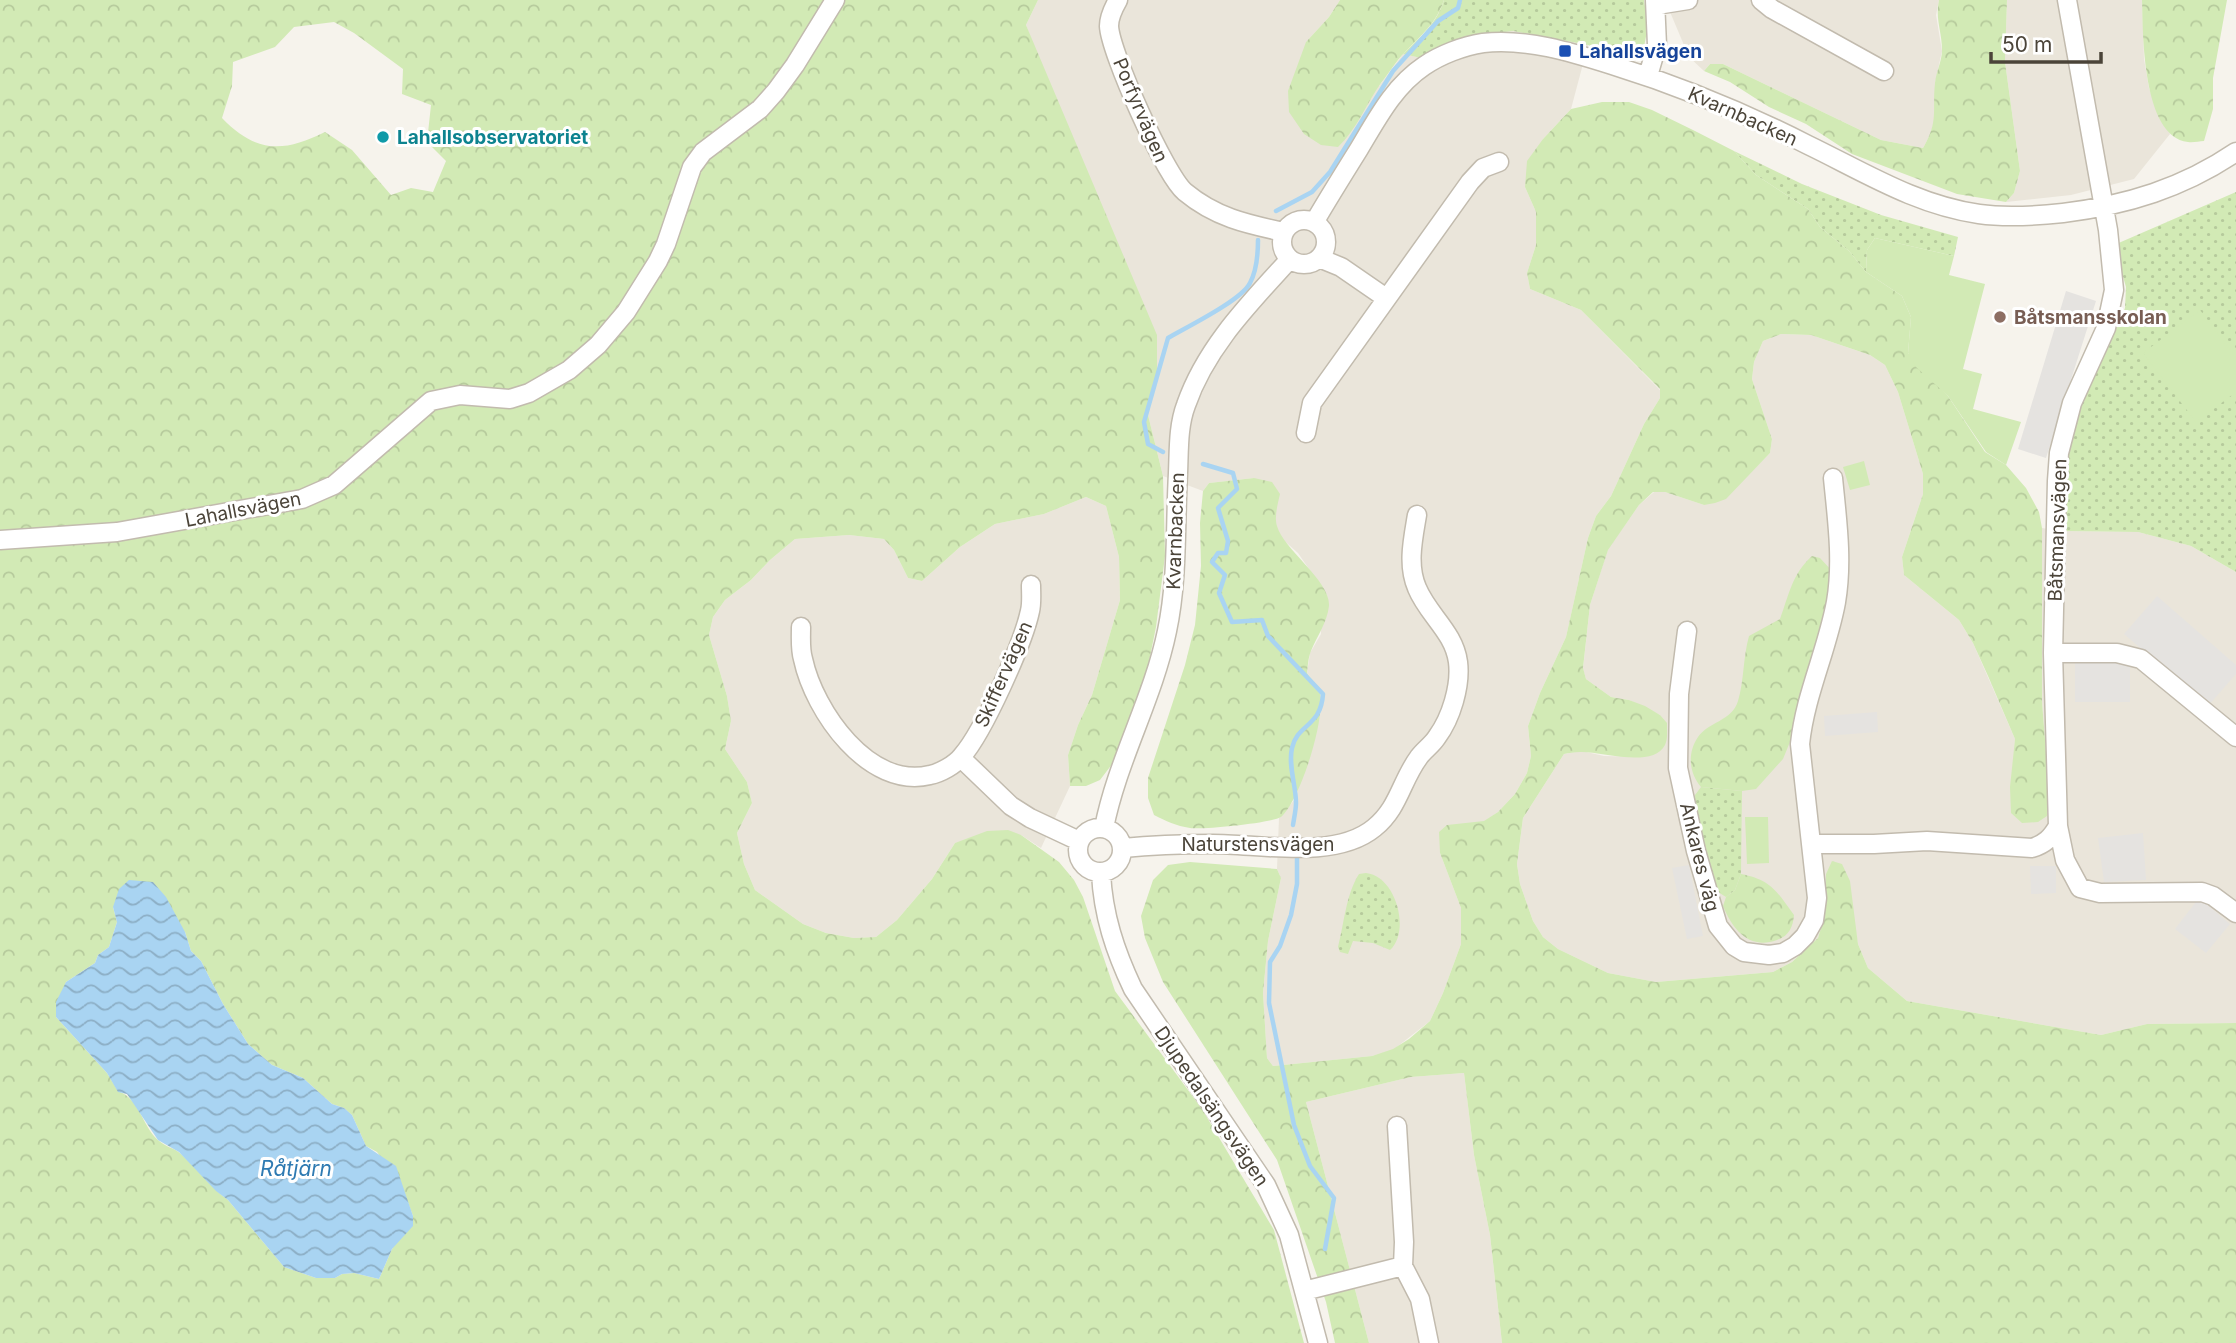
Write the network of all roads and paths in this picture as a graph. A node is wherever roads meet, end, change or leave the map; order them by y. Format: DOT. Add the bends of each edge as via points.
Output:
graph roads {
  1 [pos="835,0"];
  2 [pos="1118,0"];
  3 [pos="1688,0"];
  4 [pos="1761,0"];
  5 [pos="2067,0"];
  6 [pos="1656,3"];
  7 [pos="1884,71"];
  8 [pos="1648,76"];
  9 [pos="2236,152"];
  10 [pos="1499,162"];
  11 [pos="2105,208"];
  12 [pos="1315,221"];
  13 [pos="1284,232"];
  14 [pos="1319,258"];
  15 [pos="1290,259"];
  16 [pos="1386,298"];
  17 [pos="1306,433"];
  18 [pos="1833,478"];
  19 [pos="1417,515"];
  20 [pos="0,540"];
  21 [pos="1031,585"];
  22 [pos="801,627"];
  23 [pos="1687,631"];
  24 [pos="2053,653"];
  25 [pos="2236,737"];
  26 [pos="961,758"];
  27 [pos="2058,826"];
  28 [pos="1104,828"];
  29 [pos="1079,841"];
  30 [pos="1812,844"];
  31 [pos="1123,848"];
  32 [pos="1101,873"];
  33 [pos="2236,914"];
  34 [pos="1397,1126"];
  35 [pos="1403,1265"];
  36 [pos="1304,1291"];
  37 [pos="1318,1343"];
  38 [pos="1429,1343"];
  1 -- 20 [label="street, Lahallsvägen" via="776,91 692,167 658,261 626,312 569,370 510,399 460,395 431,401 334,485 302,499 117,532"];
  2 -- 13 [label="street, Porfyrvägen" via="1109,25 1114,47 1172,178 1220,216"];
  3 -- 6 [label="street"];
  4 -- 7 [label="street"];
  5 -- 11 [label="street, Båtsmansvägen"];
  6 -- 8 [label="street" via="1657,45"];
  8 -- 11 [label="street, Kvarnbacken" via="1746,115 1921,200 2004,217"];
  8 -- 12 [label="street, Kvarnbacken" via="1565,51 1518,43 1482,43 1455,51 1423,66 1390,98"];
  9 -- 11 [label="street, Kvarnbacken" via="2180,184"];
  10 -- 16 [label="street" via="1483,168 1469,182"];
  11 -- 24 [label="street, Båtsmansvägen" via="2114,273 2113,305 2072,403 2059,453"];
  12 -- 13 [label="street" via="1296,221"];
  12 -- 14 [label="street" via="1326,240"];
  13 -- 15 [label="street" via="1283,249"];
  14 -- 15 [label="street" via="1305,264"];
  14 -- 16 [label="street" via="1341,267"];
  15 -- 28 [label="street, Kvarnbacken" via="1217,344 1186,406 1180,433 1174,587 1167,632"];
  16 -- 17 [label="street" via="1312,403"];
  18 -- 30 [label="street, Ankares väg" via="1839,558 1836,600 1800,744"];
  19 -- 31 [label="street, Naturstensvägen" via="1411,559 1416,586 1456,651 1458,680 1442,728 1417,759 1384,820 1350,842 1331,846"];
  21 -- 26 [label="street, Skiffervägen" via="1026,627"];
  22 -- 26 [label="street" via="803,659 823,710 863,757 880,769 919,777"];
  23 -- 30 [label="street, Ankares väg" via="1679,694 1678,768 1713,911 1734,946 1769,956 1783,953 1805,936 1814,920 1817,898"];
  24 -- 25 [label="street" via="2118,653 2141,659"];
  24 -- 27 [label="street, Båtsmansvägen"];
  26 -- 29 [label="street" via="1011,806"];
  27 -- 30 [label="street" via="2043,844 2032,848 1927,841"];
  27 -- 33 [label="street, Båtsmansvägen" via="2065,860 2080,888 2110,893 2202,892"];
  28 -- 29 [label="street" via="1089,831"];
  28 -- 31 [label="street" via="1116,835"];
  29 -- 32 [label="street" via="1083,864"];
  31 -- 32 [label="street" via="1117,865"];
  32 -- 36 [label="street, Djupedalsängsvägen" via="1112,941 1133,989 1266,1185 1289,1235"];
  34 -- 35 [label="street"];
  35 -- 36 [label="street"];
  35 -- 38 [label="street" via="1420,1299"];
  36 -- 37 [label="street, Djupedalsängsvägen"];
}
